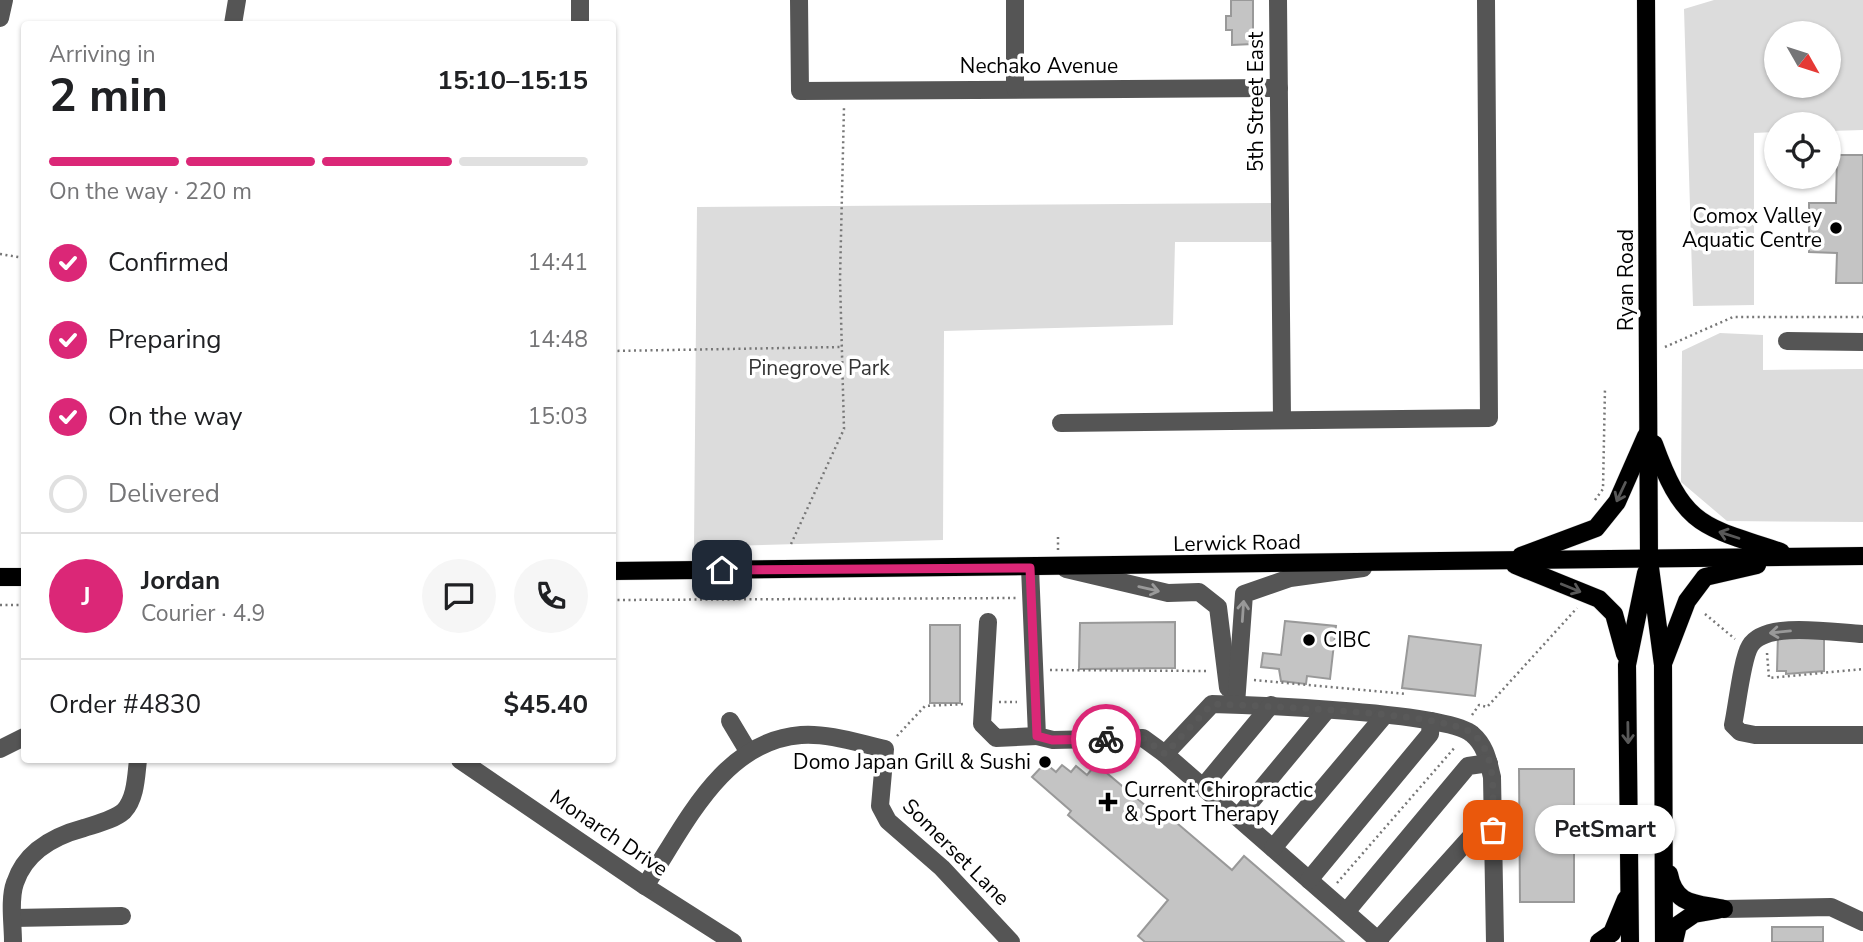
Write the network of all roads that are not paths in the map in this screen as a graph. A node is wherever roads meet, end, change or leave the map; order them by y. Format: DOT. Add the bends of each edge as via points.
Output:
graph roads {
  1 [pos="5,0"];
  2 [pos="237,0"];
  3 [pos="580,0"];
  4 [pos="799,0"];
  5 [pos="1015,0"];
  6 [pos="1278,0"];
  7 [pos="1486,0"];
  8 [pos="1647,0"];
  9 [pos="0,18"];
  10 [pos="234,21"];
  11 [pos="580,21"];
  12 [pos="1015,88"];
  13 [pos="1279,88"];
  14 [pos="1787,341"];
  15 [pos="1863,342"];
  16 [pos="1282,420"];
  17 [pos="1061,423"];
  18 [pos="1649,430"];
  19 [pos="1794,556"];
  20 [pos="1863,556"];
  21 [pos="1649,559"];
  22 [pos="1508,562"];
  23 [pos="1401,563"];
  24 [pos="1030,568"];
  25 [pos="1059,568"];
  26 [pos="616,571"];
  27 [pos="0,577"];
  28 [pos="21,577"];
  29 [pos="988,622"];
  30 [pos="1863,634"];
  31 [pos="1627,665"];
  32 [pos="1663,665"];
  33 [pos="1232,704"];
  34 [pos="1271,705"];
  35 [pos="1326,710"];
  36 [pos="1384,716"];
  37 [pos="730,721"];
  38 [pos="1431,721"];
  39 [pos="1863,735"];
  40 [pos="1037,736"];
  41 [pos="21,738"];
  42 [pos="0,749"];
  43 [pos="748,751"];
  44 [pos="1165,754"];
  45 [pos="138,763"];
  46 [pos="468,763"];
  47 [pos="1489,763"];
  48 [pos="1203,787"];
  49 [pos="1237,817"];
  50 [pos="1493,830"];
  51 [pos="1664,844"];
  52 [pos="1273,848"];
  53 [pos="1309,880"];
  54 [pos="645,886"];
  55 [pos="1629,893"];
  56 [pos="1724,909"];
  57 [pos="1346,912"];
  58 [pos="122,916"];
  59 [pos="13,918"];
  60 [pos="1863,922"];
  61 [pos="1379,941"];
  62 [pos="13,942"];
  63 [pos="733,942"];
  64 [pos="1011,942"];
  65 [pos="1495,942"];
  66 [pos="1598,942"];
  67 [pos="1630,942"];
  68 [pos="1664,942"];
  69 [pos="1674,942"];
  1 -- 9 [label="street"];
  2 -- 10 [label="street"];
  3 -- 11 [label="street"];
  4 -- 12 [label="street, Nechako Avenue" via="800,91"];
  5 -- 12 [label="street"];
  6 -- 13 [label="street, 5th Street East"];
  7 -- 16 [label="street" via="1489,418"];
  8 -- 18 [label="main road, Ryan Road"];
  12 -- 13 [label="street, Nechako Avenue"];
  13 -- 16 [label="street, 5th Street East"];
  14 -- 15 [label="street"];
  16 -- 17 [label="street"];
  19 -- 18 [label="main road, one-way" via="1713,530 1689,513 1670,488"];
  18 -- 21 [label="main road, Ryan Road"];
  18 -- 22 [label="main road, one-way" via="1617,502 1596,528"];
  19 -- 20 [label="main road, Lerwick Road"];
  19 -- 21 [label="main road, Lerwick Road"];
  19 -- 32 [label="main road" via="1705,577 1687,601"];
  21 -- 22 [label="main road, Lerwick Road"];
  21 -- 31 [label="main road, Ryan Road"];
  21 -- 32 [label="main road, Ryan Road"];
  22 -- 23 [label="main road, Lerwick Road"];
  22 -- 31 [label="main road, one-way" via="1599,599 1615,614"];
  23 -- 25 [label="main road, Lerwick Road"];
  33 -- 23 [label="street, one-way" via="1244,594 1290,578"];
  24 -- 25 [label="main road, Lerwick Road"];
  24 -- 26 [label="main road, Lerwick Road"];
  24 -- 40 [label="street"];
  25 -- 33 [label="street, one-way" via="1168,593 1199,593 1218,607"];
  27 -- 28 [label="main road"];
  29 -- 40 [label="street" via="982,724 996,738"];
  30 -- 39 [label="street, one-way" via="1782,630 1759,635 1748,647 1733,725 1755,735"];
  31 -- 55 [label="main road, Ryan Road, one-way"];
  32 -- 51 [label="main road, Ryan Road"];
  33 -- 34 [label="street"];
  33 -- 44 [label="street" via="1212,704"];
  34 -- 35 [label="street"];
  34 -- 48 [label="street"];
  35 -- 36 [label="street"];
  35 -- 49 [label="street"];
  36 -- 38 [label="street"];
  36 -- 52 [label="street"];
  37 -- 43 [label="street"];
  38 -- 47 [label="street" via="1471,733"];
  38 -- 53 [label="street" via="1430,734"];
  40 -- 44 [label="street" via="1052,740 1143,738"];
  41 -- 42 [label="street"];
  43 -- 54 [label="street" via="720,775"];
  43 -- 64 [label="street, Somerset Lane" via="801,735 885,749 880,806 888,821 951,877"];
  44 -- 48 [label="street"];
  45 -- 59 [label="street" via="135,788 124,811 44,844 25,861 14,885"];
  46 -- 54 [label="street, Monarch Drive"];
  47 -- 50 [label="street"];
  47 -- 57 [label="street" via="1468,766"];
  48 -- 49 [label="street"];
  49 -- 52 [label="street"];
  50 -- 61 [label="street" via="1476,831"];
  50 -- 65 [label="street"];
  51 -- 56 [label="main road" via="1672,889 1681,900"];
  51 -- 68 [label="main road, Ryan Road"];
  52 -- 53 [label="street"];
  53 -- 57 [label="street"];
  54 -- 63 [label="street, Monarch Drive"];
  55 -- 66 [label="main road" via="1612,933"];
  55 -- 67 [label="main road, Ryan Road"];
  56 -- 60 [label="street" via="1831,907"];
  56 -- 69 [label="main road" via="1694,914 1678,925"];
  57 -- 61 [label="street"];
  58 -- 59 [label="street"];
  59 -- 62 [label="street"];
}
